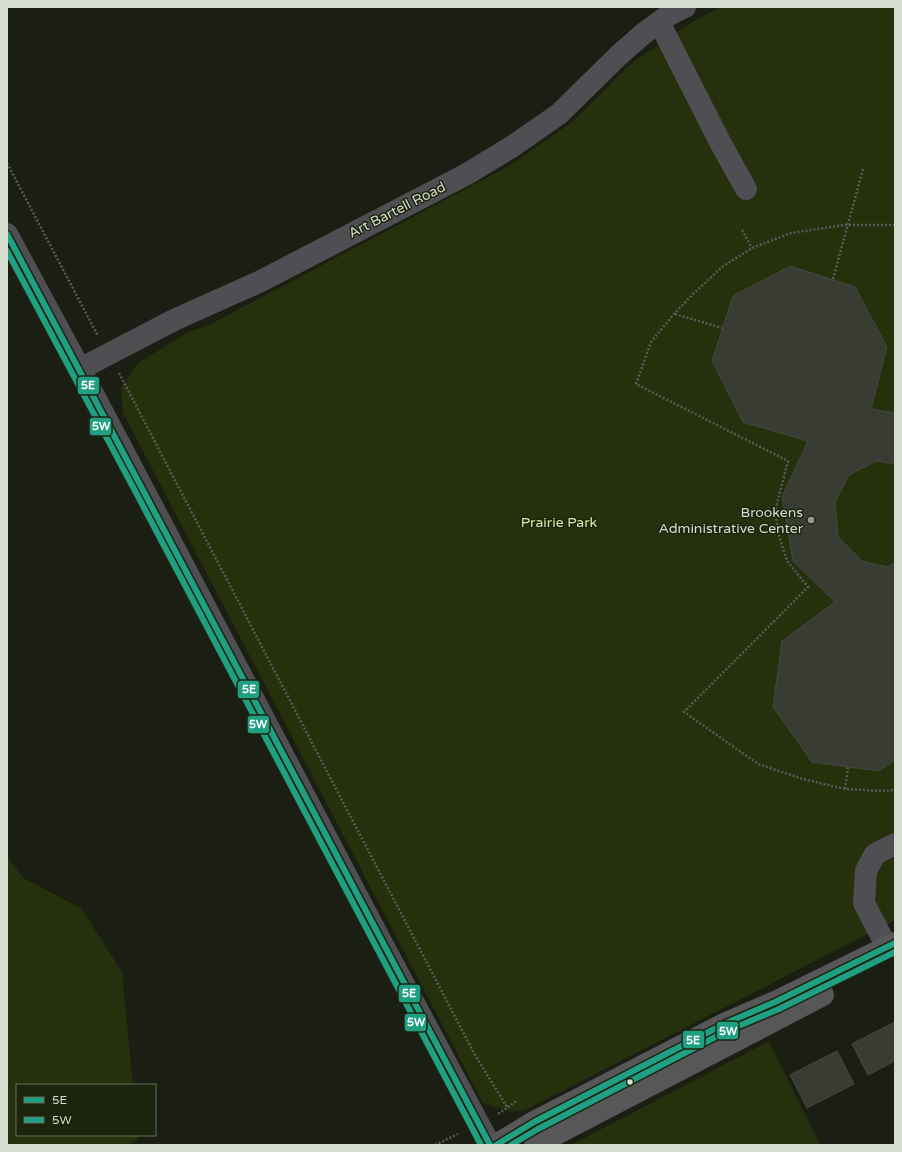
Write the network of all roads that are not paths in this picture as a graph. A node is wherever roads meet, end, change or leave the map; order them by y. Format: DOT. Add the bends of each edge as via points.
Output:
graph roads {
  1 [pos="685,7"];
  2 [pos="659,22"];
  3 [pos="746,189"];
  4 [pos="7,234"];
  5 [pos="80,369"];
  6 [pos="895,844"];
  7 [pos="892,949"];
  8 [pos="490,1145"];
  9 [pos="496,1145"];
  10 [pos="535,1145"];
  1 -- 2 [label="street, Art Bartell Road"];
  2 -- 3 [label="street"];
  2 -- 5 [label="street, Art Bartell Road" via="618,56 559,114 467,174 261,281 174,320"];
  4 -- 5 [label="street"];
  5 -- 8 [label="street"];
  6 -- 7 [label="street" via="875,854 866,871 864,903"];
  7 -- 9 [label="main road" via="726,1024 534,1122"];
  7 -- 10 [label="main road"];
}
